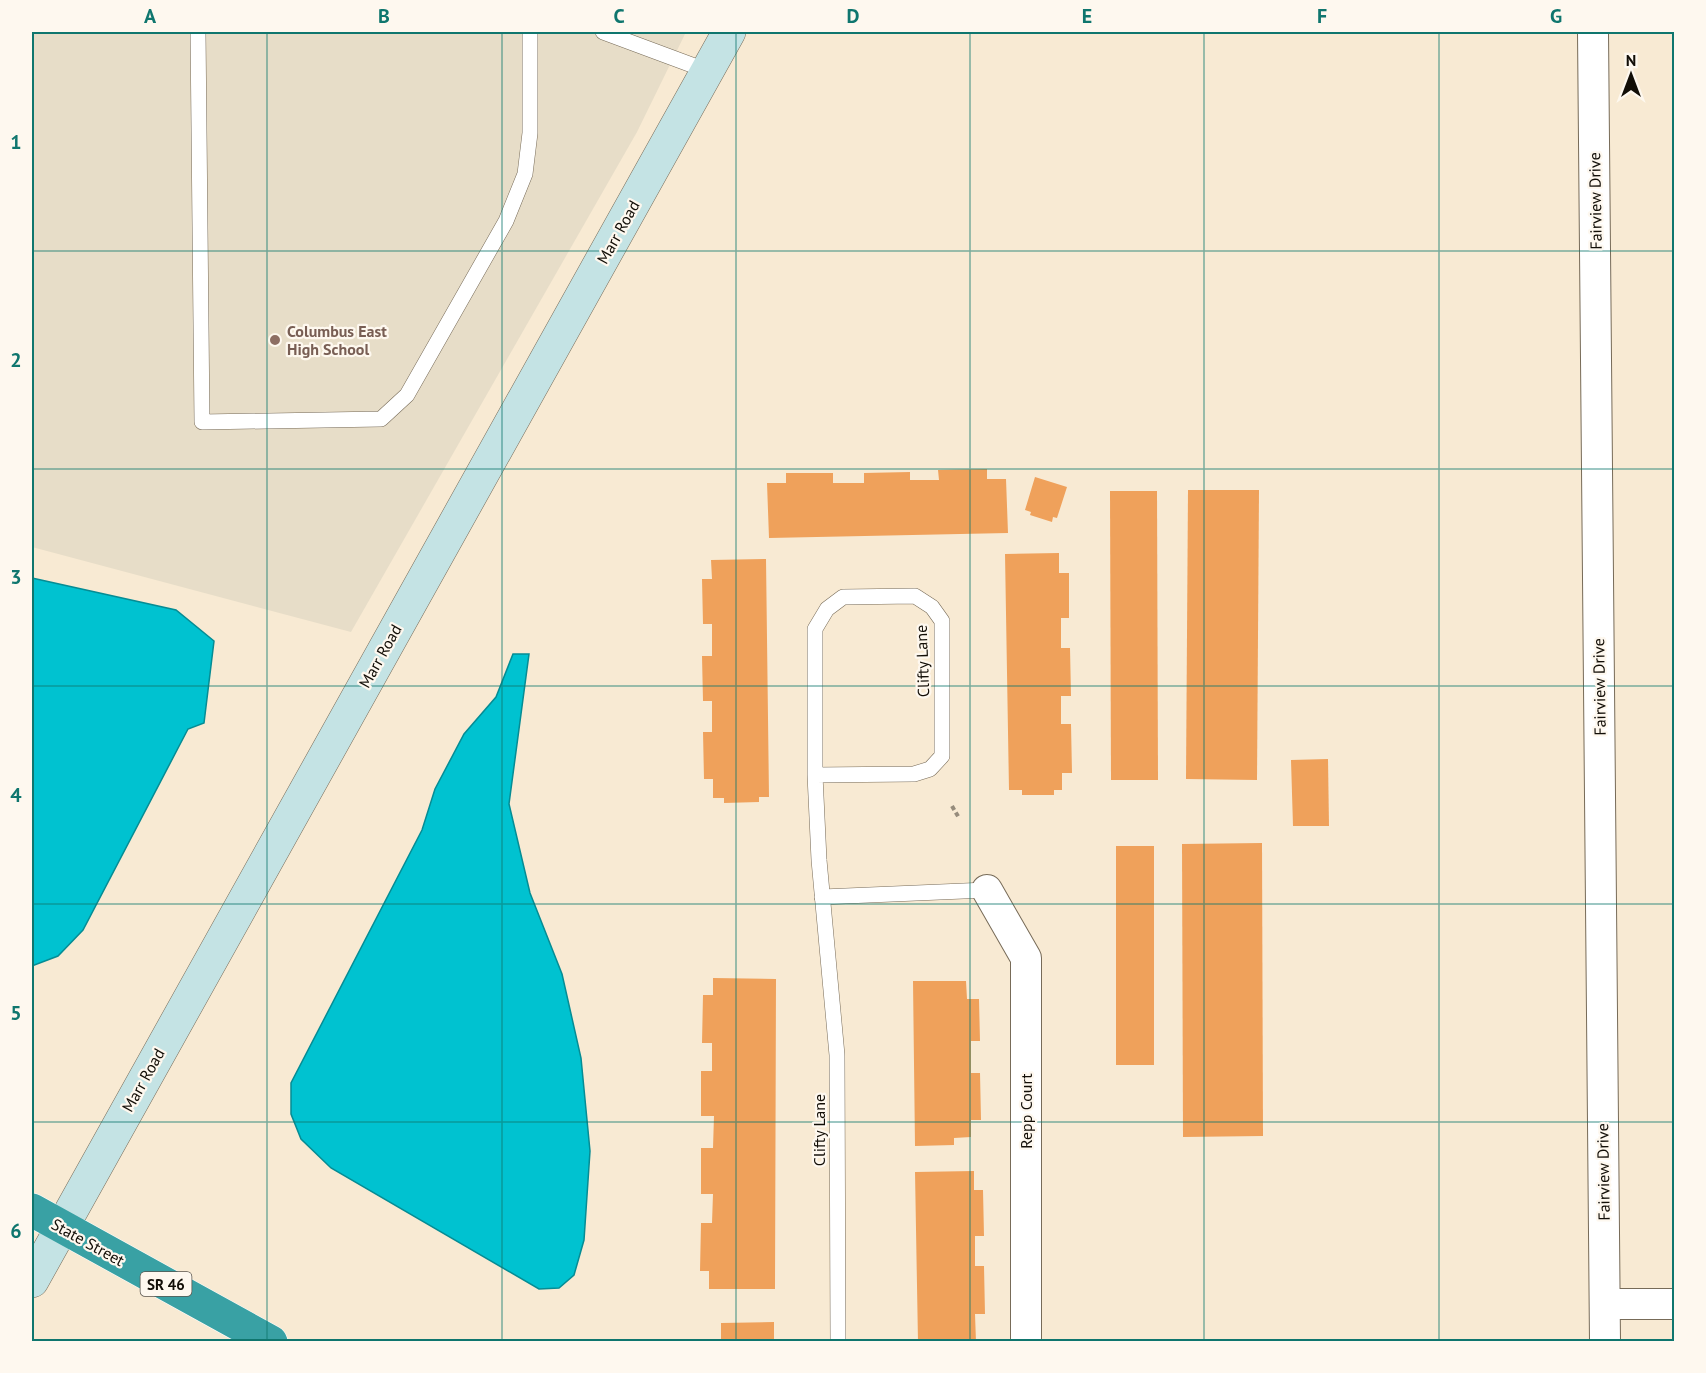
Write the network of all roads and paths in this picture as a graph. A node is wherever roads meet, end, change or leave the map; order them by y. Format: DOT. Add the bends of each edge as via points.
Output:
graph roads {
  1 [pos="198,32"];
  2 [pos="530,32"];
  3 [pos="603,32"];
  4 [pos="729,32"];
  5 [pos="1593,32"];
  6 [pos="708,71"];
  7 [pos="815,775"];
  8 [pos="952,806"];
  9 [pos="959,818"];
  10 [pos="987,890"];
  11 [pos="822,897"];
  12 [pos="32,1210"];
  13 [pos="61,1227"];
  14 [pos="32,1281"];
  15 [pos="1605,1304"];
  16 [pos="1674,1304"];
  17 [pos="271,1341"];
  18 [pos="838,1341"];
  19 [pos="1026,1341"];
  20 [pos="1605,1341"];
  1 -- 2 [label="lane" via="202,422 381,419 407,395 506,221 525,174 530,133"];
  3 -- 6 [label="lane"];
  4 -- 6 [label="street, Marr Road"];
  5 -- 15 [label="street, Fairview Drive"];
  6 -- 13 [label="street, Marr Road"];
  7 -- 7 [label="lane, Clifty Lane" via="815,629 826,609 843,597 915,596 932,607 942,621 942,756 930,769 914,774"];
  7 -- 11 [label="lane, Clifty Lane"];
  8 -- 9 [label="path"];
  10 -- 11 [label="lane"];
  10 -- 19 [label="street, Repp Court" via="1026,958"];
  11 -- 18 [label="lane, Clifty Lane" via="837,1055"];
  12 -- 13 [label="highway, State Street / SR 46"];
  13 -- 14 [label="street, Marr Road"];
  13 -- 17 [label="highway, State Street / SR 46"];
  15 -- 16 [label="street"];
  15 -- 20 [label="street, Fairview Drive"];
}
